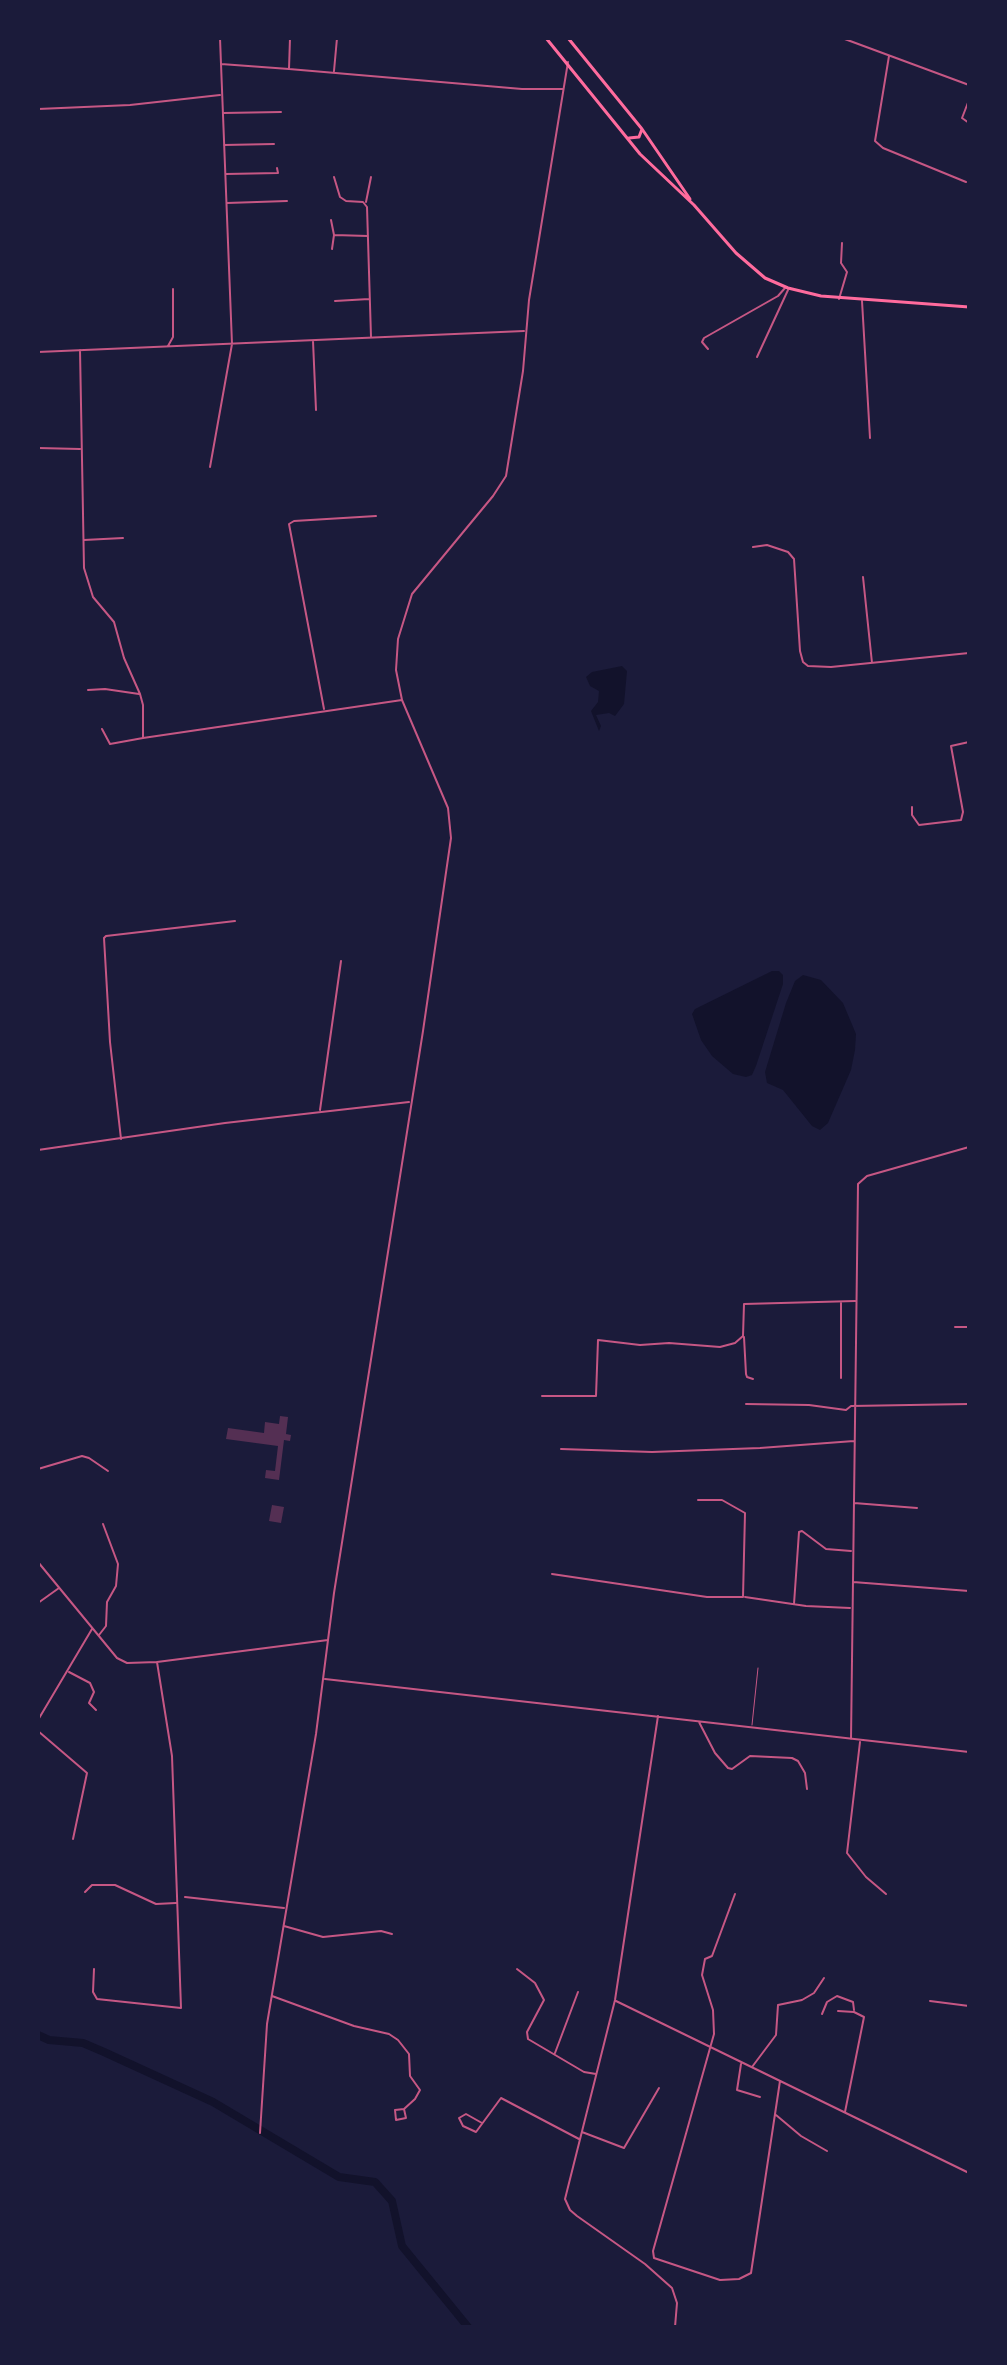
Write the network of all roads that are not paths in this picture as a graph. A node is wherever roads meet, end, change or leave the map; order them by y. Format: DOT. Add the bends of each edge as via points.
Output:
graph roads {
  1 [pos="220,38"];
  2 [pos="290,38"];
  3 [pos="337,38"];
  4 [pos="546,38"];
  5 [pos="842,38"];
  6 [pos="571,40"];
  7 [pos="889,56"];
  8 [pos="568,62"];
  9 [pos="221,64"];
  10 [pos="289,69"];
  11 [pos="334,72"];
  12 [pos="969,85"];
  13 [pos="563,89"];
  14 [pos="221,95"];
  15 [pos="969,100"];
  16 [pos="38,109"];
  17 [pos="281,112"];
  18 [pos="222,113"];
  19 [pos="969,123"];
  20 [pos="642,129"];
  21 [pos="629,138"];
  22 [pos="274,144"];
  23 [pos="223,145"];
  24 [pos="277,168"];
  25 [pos="225,174"];
  26 [pos="334,177"];
  27 [pos="371,177"];
  28 [pos="966,182"];
  29 [pos="287,201"];
  30 [pos="226,203"];
  31 [pos="366,204"];
  32 [pos="694,205"];
  33 [pos="331,220"];
  34 [pos="334,235"];
  35 [pos="368,236"];
  36 [pos="842,243"];
  37 [pos="332,249"];
  38 [pos="787,288"];
  39 [pos="173,289"];
  40 [pos="370,299"];
  41 [pos="839,299"];
  42 [pos="862,300"];
  43 [pos="335,301"];
  44 [pos="969,307"];
  45 [pos="525,331"];
  46 [pos="371,338"];
  47 [pos="313,341"];
  48 [pos="232,344"];
  49 [pos="167,347"];
  50 [pos="708,349"];
  51 [pos="80,350"];
  52 [pos="38,352"];
  53 [pos="757,357"];
  54 [pos="316,410"];
  55 [pos="870,438"];
  56 [pos="38,448"];
  57 [pos="81,449"];
  58 [pos="210,467"];
  59 [pos="376,516"];
  60 [pos="123,538"];
  61 [pos="83,540"];
  62 [pos="753,547"];
  63 [pos="863,577"];
  64 [pos="969,653"];
  65 [pos="872,663"];
  66 [pos="88,690"];
  67 [pos="140,694"];
  68 [pos="402,700"];
  69 [pos="324,710"];
  70 [pos="102,729"];
  71 [pos="143,738"];
  72 [pos="969,742"];
  73 [pos="912,807"];
  74 [pos="235,921"];
  75 [pos="341,961"];
  76 [pos="969,980"];
  77 [pos="969,988"];
  78 [pos="411,1101"];
  79 [pos="319,1112"];
  80 [pos="121,1139"];
  81 [pos="969,1147"];
  82 [pos="38,1150"];
  83 [pos="856,1301"];
  84 [pos="840,1302"];
  85 [pos="955,1327"];
  86 [pos="969,1327"];
  87 [pos="743,1336"];
  88 [pos="841,1378"];
  89 [pos="753,1379"];
  90 [pos="542,1396"];
  91 [pos="746,1404"];
  92 [pos="969,1404"];
  93 [pos="855,1406"];
  94 [pos="854,1441"];
  95 [pos="561,1449"];
  96 [pos="38,1469"];
  97 [pos="108,1471"];
  98 [pos="698,1500"];
  99 [pos="853,1503"];
  100 [pos="917,1508"];
  101 [pos="103,1524"];
  102 [pos="852,1550"];
  103 [pos="38,1562"];
  104 [pos="552,1574"];
  105 [pos="852,1582"];
  106 [pos="60,1588"];
  107 [pos="969,1591"];
  108 [pos="743,1597"];
  109 [pos="38,1603"];
  110 [pos="794,1604"];
  111 [pos="852,1608"];
  112 [pos="93,1628"];
  113 [pos="99,1636"];
  114 [pos="330,1639"];
  115 [pos="157,1662"];
  116 [pos="758,1668"];
  117 [pos="68,1671"];
  118 [pos="324,1679"];
  119 [pos="96,1710"];
  120 [pos="658,1716"];
  121 [pos="38,1720"];
  122 [pos="699,1721"];
  123 [pos="751,1728"];
  124 [pos="38,1731"];
  125 [pos="851,1739"];
  126 [pos="860,1741"];
  127 [pos="969,1752"];
  128 [pos="807,1789"];
  129 [pos="73,1839"];
  130 [pos="85,1892"];
  131 [pos="735,1894"];
  132 [pos="886,1894"];
  133 [pos="185,1897"];
  134 [pos="178,1903"];
  135 [pos="285,1908"];
  136 [pos="283,1925"];
  137 [pos="392,1934"];
  138 [pos="94,1969"];
  139 [pos="517,1969"];
  140 [pos="824,1978"];
  141 [pos="578,1992"];
  142 [pos="272,1996"];
  143 [pos="615,2000"];
  144 [pos="930,2001"];
  145 [pos="969,2006"];
  146 [pos="838,2011"];
  147 [pos="854,2012"];
  148 [pos="822,2014"];
  149 [pos="710,2047"];
  150 [pos="554,2054"];
  151 [pos="741,2062"];
  152 [pos="752,2068"];
  153 [pos="597,2074"];
  154 [pos="780,2081"];
  155 [pos="659,2088"];
  156 [pos="760,2097"];
  157 [pos="404,2109"];
  158 [pos="845,2113"];
  159 [pos="776,2115"];
  160 [pos="482,2123"];
  161 [pos="581,2132"];
  162 [pos="260,2133"];
  163 [pos="579,2139"];
  164 [pos="827,2151"];
  165 [pos="969,2173"];
  166 [pos="675,2327"];
  1 -- 9 [label="street"];
  2 -- 10 [label="street"];
  3 -- 11 [label="street"];
  4 -- 8 [label="main road"];
  5 -- 7 [label="street"];
  6 -- 20 [label="main road"];
  7 -- 12 [label="street"];
  7 -- 28 [label="street" via="874,133 877,145"];
  8 -- 13 [label="street"];
  8 -- 21 [label="main road"];
  9 -- 10 [label="street"];
  9 -- 14 [label="street"];
  10 -- 11 [label="street"];
  11 -- 13 [label="street"];
  13 -- 45 [label="street"];
  14 -- 16 [label="street"];
  14 -- 18 [label="street"];
  15 -- 19 [label="street" via="962,118"];
  17 -- 18 [label="street"];
  18 -- 23 [label="street"];
  20 -- 21 [label="main road" via="639,137"];
  20 -- 32 [label="main road"];
  21 -- 32 [label="main road"];
  22 -- 23 [label="street"];
  23 -- 25 [label="street"];
  24 -- 25 [label="street" via="278,173"];
  25 -- 30 [label="street"];
  26 -- 31 [label="street" via="340,197"];
  27 -- 31 [label="street"];
  29 -- 30 [label="street"];
  30 -- 48 [label="street"];
  31 -- 35 [label="street"];
  32 -- 38 [label="main road" via="750,266"];
  33 -- 34 [label="street"];
  34 -- 35 [label="street"];
  34 -- 37 [label="street"];
  35 -- 40 [label="street"];
  36 -- 41 [label="street" via="841,263 847,272"];
  38 -- 41 [label="main road"];
  38 -- 50 [label="street" via="704,338"];
  38 -- 53 [label="street"];
  39 -- 49 [label="street" via="173,337"];
  40 -- 43 [label="street"];
  40 -- 46 [label="street"];
  41 -- 42 [label="main road"];
  42 -- 44 [label="main road"];
  42 -- 55 [label="street"];
  45 -- 46 [label="street"];
  45 -- 68 [label="street" via="506,476 407,602 396,659"];
  46 -- 47 [label="street"];
  47 -- 48 [label="street"];
  47 -- 54 [label="street"];
  48 -- 49 [label="street"];
  48 -- 58 [label="street"];
  49 -- 51 [label="street"];
  51 -- 52 [label="street"];
  51 -- 57 [label="street"];
  56 -- 57 [label="street"];
  57 -- 61 [label="street"];
  59 -- 69 [label="street" via="289,524"];
  60 -- 61 [label="street"];
  61 -- 67 [label="street" via="88,588 114,622"];
  62 -- 65 [label="street" via="767,545 794,559 805,664 816,668"];
  63 -- 65 [label="street"];
  64 -- 65 [label="street"];
  66 -- 67 [label="street"];
  67 -- 71 [label="street"];
  68 -- 69 [label="street"];
  68 -- 78 [label="street" via="443,797 451,831"];
  69 -- 71 [label="street"];
  70 -- 71 [label="street" via="110,744"];
  72 -- 73 [label="street" via="951,746 961,820 919,825"];
  74 -- 80 [label="street" via="104,938"];
  75 -- 79 [label="street"];
  76 -- 77 [label="street"];
  78 -- 79 [label="street"];
  78 -- 114 [label="street"];
  79 -- 80 [label="street"];
  80 -- 82 [label="street"];
  81 -- 83 [label="street" via="859,1181"];
  83 -- 84 [label="street"];
  83 -- 93 [label="street"];
  84 -- 87 [label="street" via="744,1304"];
  84 -- 88 [label="street"];
  85 -- 86 [label="street"];
  87 -- 89 [label="street" via="746,1374"];
  87 -- 90 [label="street" via="720,1347 598,1340 594,1397"];
  91 -- 93 [label="street" via="846,1410"];
  92 -- 93 [label="street"];
  93 -- 94 [label="street"];
  94 -- 95 [label="street" via="696,1451"];
  94 -- 99 [label="street"];
  96 -- 97 [label="street" via="82,1456"];
  98 -- 108 [label="street" via="722,1500 745,1513"];
  99 -- 100 [label="street"];
  99 -- 102 [label="street"];
  101 -- 113 [label="street" via="117,1555 118,1574"];
  102 -- 105 [label="street"];
  102 -- 110 [label="street" via="826,1549 799,1532"];
  103 -- 106 [label="street"];
  104 -- 108 [label="street" via="707,1597"];
  105 -- 107 [label="street"];
  105 -- 111 [label="street"];
  106 -- 109 [label="street"];
  106 -- 112 [label="street"];
  108 -- 110 [label="street"];
  110 -- 111 [label="street"];
  111 -- 125 [label="street"];
  112 -- 113 [label="street"];
  112 -- 117 [label="street"];
  113 -- 115 [label="street" via="123,1662"];
  114 -- 115 [label="street"];
  114 -- 118 [label="street"];
  115 -- 134 [label="street" via="172,1756"];
  116 -- 123 [label="lane"];
  117 -- 119 [label="street" via="90,1683 94,1692 89,1703"];
  117 -- 121 [label="street"];
  118 -- 120 [label="street"];
  118 -- 135 [label="street"];
  120 -- 122 [label="street"];
  120 -- 143 [label="street"];
  122 -- 123 [label="street"];
  122 -- 128 [label="street" via="728,1768 750,1756 792,1758 805,1773"];
  123 -- 125 [label="street"];
  124 -- 129 [label="street" via="87,1773"];
  125 -- 126 [label="street"];
  126 -- 127 [label="street"];
  126 -- 132 [label="street" via="847,1853"];
  130 -- 134 [label="street" via="92,1885 115,1885 156,1904"];
  131 -- 149 [label="street" via="702,1975 713,2010"];
  133 -- 135 [label="street"];
  134 -- 138 [label="street" via="181,2008 97,1999"];
  135 -- 136 [label="street"];
  136 -- 137 [label="street" via="323,1937"];
  136 -- 142 [label="street"];
  139 -- 150 [label="street" via="540,1988 544,2000 528,2039"];
  140 -- 152 [label="street" via="814,1993 778,2005 776,2035"];
  141 -- 150 [label="street"];
  142 -- 157 [label="street" via="398,2040 409,2054 410,2076 420,2090"];
  142 -- 162 [label="street"];
  143 -- 149 [label="street"];
  143 -- 153 [label="street"];
  144 -- 145 [label="street"];
  146 -- 147 [label="street"];
  147 -- 148 [label="street" via="853,2002 837,1996"];
  147 -- 158 [label="street" via="864,2017"];
  149 -- 151 [label="street"];
  149 -- 159 [label="street" via="654,2258 720,2280 751,2273"];
  150 -- 153 [label="street"];
  151 -- 152 [label="street"];
  151 -- 156 [label="street" via="737,2090"];
  152 -- 154 [label="street"];
  153 -- 161 [label="street"];
  154 -- 158 [label="street"];
  154 -- 159 [label="street"];
  155 -- 161 [label="street" via="624,2148"];
  158 -- 165 [label="street"];
  159 -- 164 [label="street"];
  160 -- 160 [label="street" via="472,2132 459,2118 466,2114"];
  160 -- 163 [label="street" via="501,2098"];
  161 -- 163 [label="street"];
  163 -- 166 [label="street" via="567,2205 672,2288"];
}
